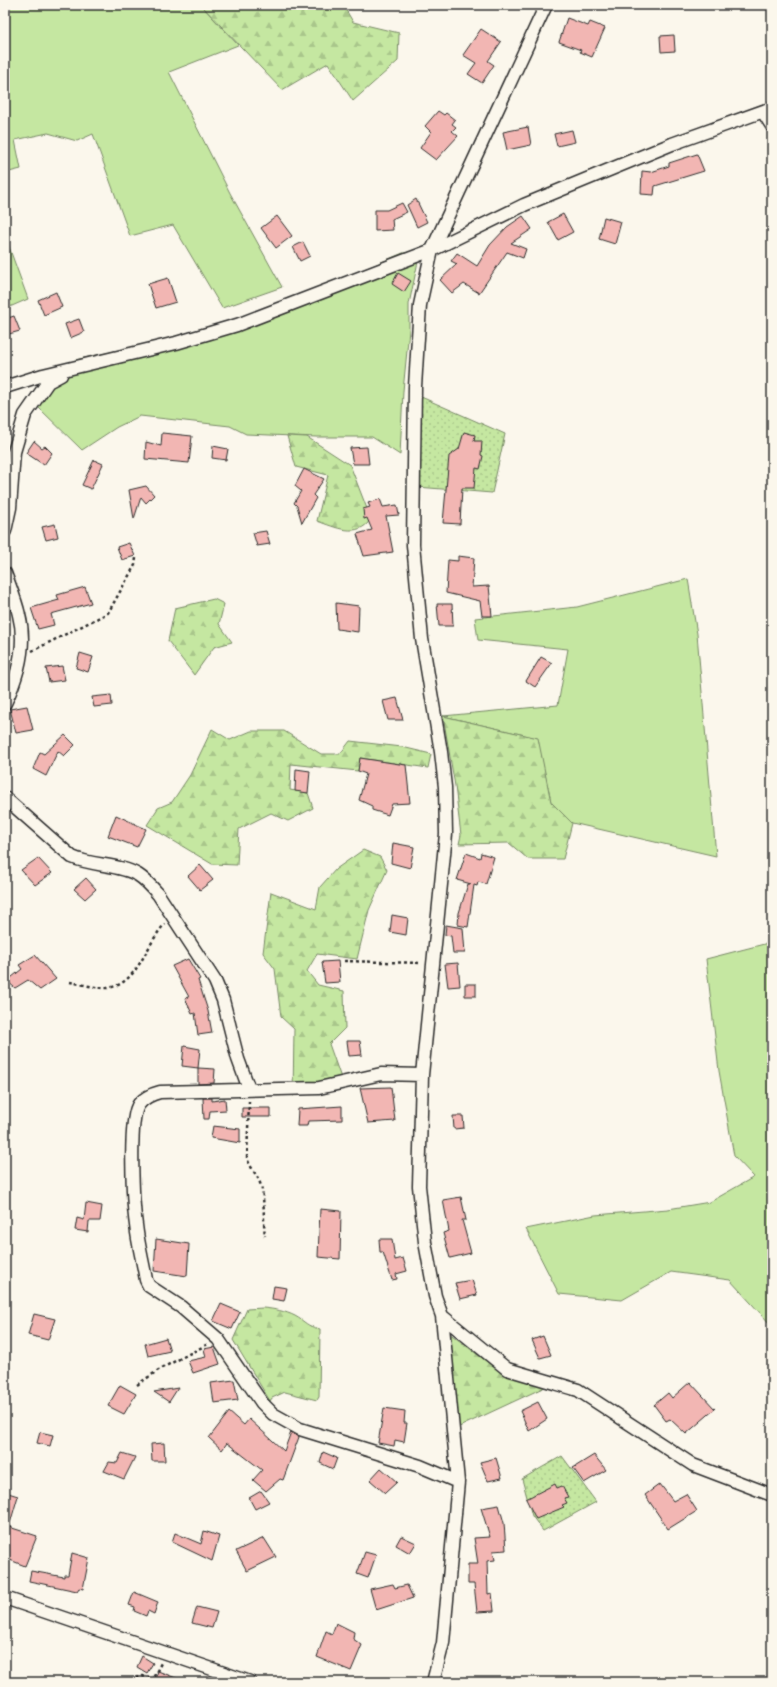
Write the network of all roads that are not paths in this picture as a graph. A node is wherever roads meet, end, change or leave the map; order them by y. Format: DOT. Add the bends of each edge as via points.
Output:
graph roads {
  1 [pos="546,5"];
  2 [pos="767,110"];
  3 [pos="772,126"];
  4 [pos="432,250"];
  5 [pos="76,367"];
  6 [pos="5,387"];
  7 [pos="5,532"];
  8 [pos="5,573"];
  9 [pos="5,703"];
  10 [pos="5,798"];
  11 [pos="422,1074"];
  12 [pos="249,1089"];
  13 [pos="442,1316"];
  14 [pos="458,1482"];
  15 [pos="772,1495"];
  16 [pos="5,1598"];
  17 [pos="250,1682"];
  18 [pos="433,1682"];
  1 -- 4 [label="street"];
  2 -- 3 [label="street"];
  2 -- 4 [label="street" via="672,144 524,205"];
  4 -- 5 [label="street" via="237,325 176,343"];
  4 -- 11 [label="street" via="420,305 414,387 413,544 422,639 441,752 446,834"];
  5 -- 6 [label="street"];
  5 -- 7 [label="street" via="48,382 25,415 14,452 10,508"];
  8 -- 9 [label="street" via="20,615 21,656 18,672"];
  10 -- 12 [label="street" via="72,857 125,870 137,874 147,882 173,916 215,981"];
  11 -- 12 [label="street" via="381,1074 319,1088"];
  11 -- 13 [label="street" via="419,1186 425,1242 435,1296"];
  12 -- 14 [label="street" via="160,1092 148,1096 139,1104 135,1112 133,1136 136,1225 149,1286 181,1307 218,1339 262,1403 273,1414 300,1429 420,1466"];
  13 -- 14 [label="street"];
  13 -- 15 [label="street" via="507,1369 578,1390 693,1465"];
  14 -- 18 [label="street" via="443,1643"];
  16 -- 17 [label="street"];
}
